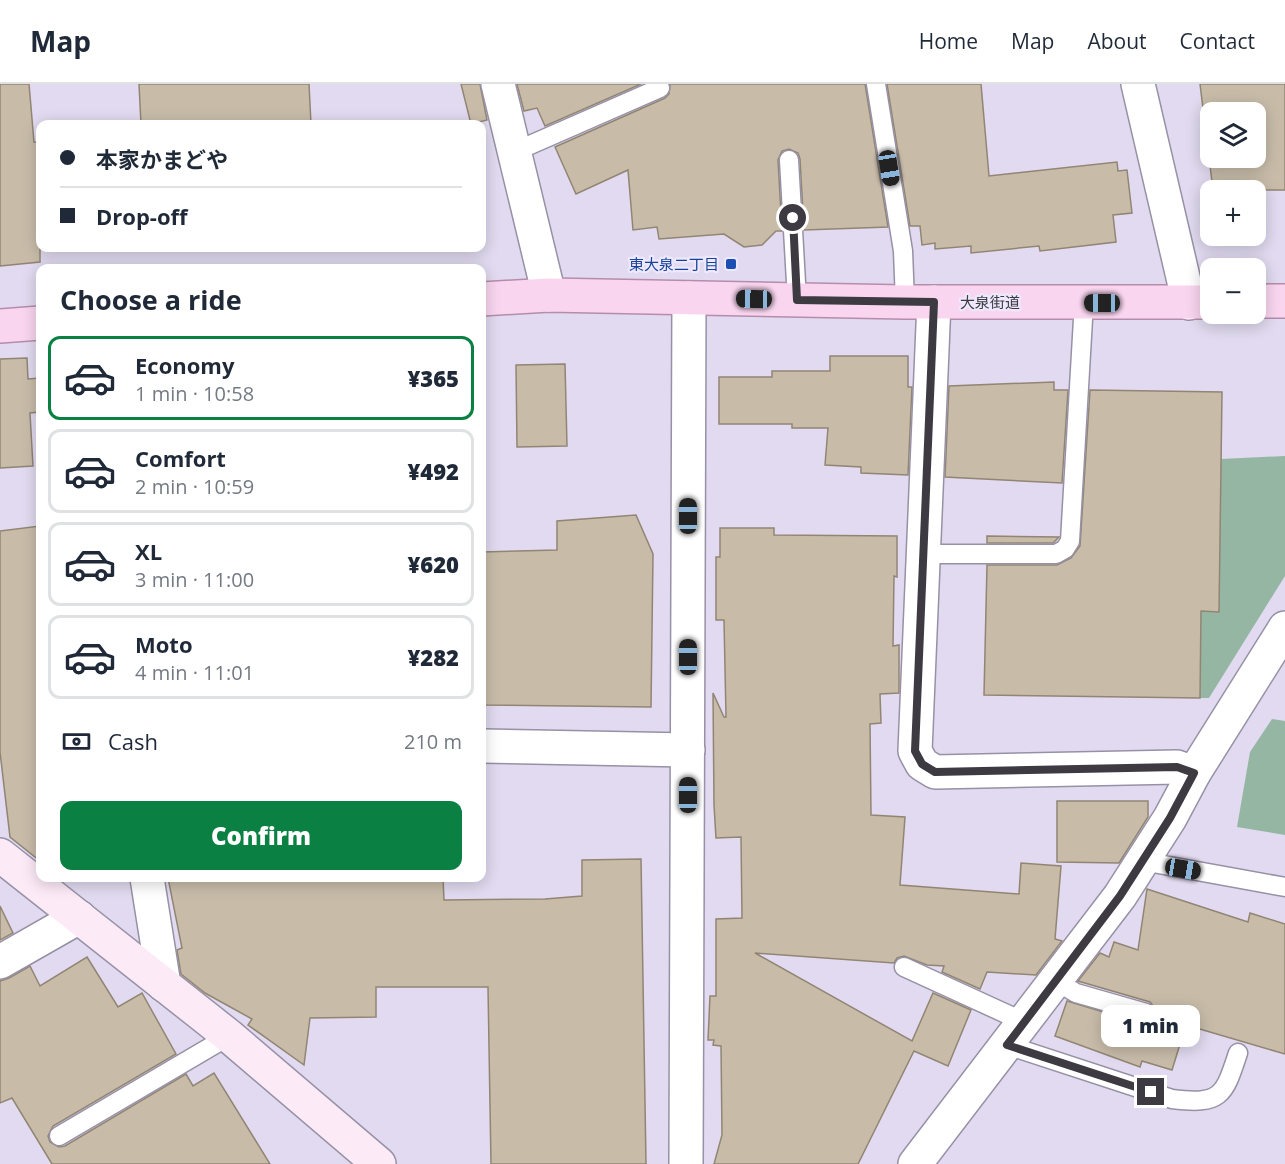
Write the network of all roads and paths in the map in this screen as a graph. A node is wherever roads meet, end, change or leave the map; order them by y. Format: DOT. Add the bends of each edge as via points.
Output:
graph roads {
  1 [pos="498,84"];
  2 [pos="876,84"];
  3 [pos="1138,84"];
  4 [pos="660,88"];
  5 [pos="514,152"];
  6 [pos="789,160"];
  7 [pos="549,296"];
  8 [pos="486,298"];
  9 [pos="689,298"];
  10 [pos="797,300"];
  11 [pos="1285,301"];
  12 [pos="919,302"];
  13 [pos="1084,302"];
  14 [pos="1266,302"];
  15 [pos="1200,303"];
  16 [pos="36,323"];
  17 [pos="0,326"];
  18 [pos="924,554"];
  19 [pos="1285,628"];
  20 [pos="486,746"];
  21 [pos="688,750"];
  22 [pos="1194,773"];
  23 [pos="0,855"];
  24 [pos="1142,861"];
  25 [pos="148,882"];
  26 [pos="1285,887"];
  27 [pos="79,917"];
  28 [pos="0,962"];
  29 [pos="904,967"];
  30 [pos="1056,981"];
  31 [pos="164,985"];
  32 [pos="1146,1013"];
  33 [pos="1016,1034"];
  34 [pos="229,1036"];
  35 [pos="1238,1053"];
  36 [pos="59,1136"];
  37 [pos="378,1164"];
  38 [pos="686,1164"];
  39 [pos="915,1164"];
  1 -- 5 [label="street"];
  2 -- 12 [label="lane" via="903,251"];
  3 -- 15 [label="street"];
  4 -- 5 [label="lane"];
  5 -- 7 [label="street"];
  6 -- 10 [label="lane"];
  7 -- 8 [label="main road, 大泉街道"];
  7 -- 9 [label="main road, 大泉街道"];
  9 -- 10 [label="main road, 大泉街道"];
  9 -- 21 [label="street"];
  10 -- 12 [label="main road, 大泉街道"];
  11 -- 14 [label="main road"];
  12 -- 13 [label="main road, 大泉街道"];
  12 -- 18 [label="street"];
  13 -- 15 [label="main road, 大泉街道"];
  13 -- 18 [label="lane" via="1070,541 1065,549 1056,554"];
  16 -- 17 [label="main road"];
  18 -- 22 [label="street" via="915,751 922,764 935,772 1177,767"];
  19 -- 22 [label="street"];
  20 -- 21 [label="street"];
  21 -- 38 [label="street"];
  22 -- 24 [label="street"];
  23 -- 27 [label="street"];
  24 -- 26 [label="lane"];
  24 -- 30 [label="street"];
  25 -- 31 [label="street"];
  27 -- 28 [label="street"];
  27 -- 31 [label="street"];
  29 -- 33 [label="lane"];
  30 -- 32 [label="lane" via="1076,993"];
  30 -- 33 [label="street"];
  31 -- 34 [label="street"];
  33 -- 35 [label="lane" via="1172,1099 1189,1101 1220,1095 1228,1084"];
  33 -- 39 [label="street"];
  34 -- 36 [label="lane"];
  34 -- 37 [label="street"];
}
